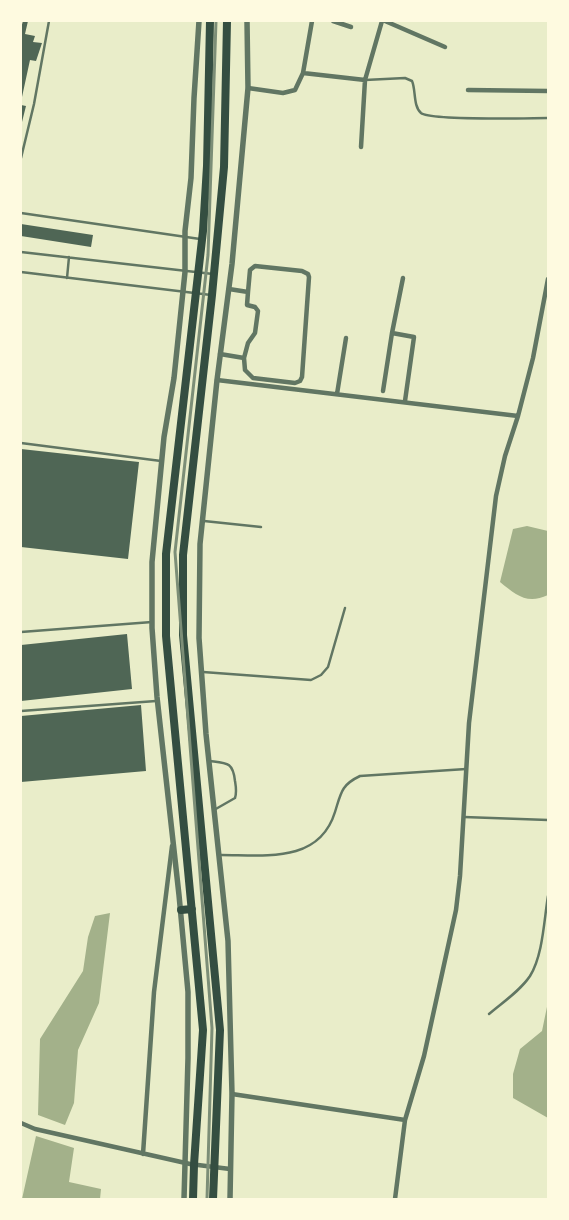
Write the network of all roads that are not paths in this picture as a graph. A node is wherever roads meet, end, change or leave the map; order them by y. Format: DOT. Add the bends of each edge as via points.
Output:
graph roads {
  1 [pos="49,21"];
  2 [pos="199,21"];
  3 [pos="210,21"];
  4 [pos="226,21"];
  5 [pos="247,21"];
  6 [pos="312,21"];
  7 [pos="333,21"];
  8 [pos="384,21"];
  9 [pos="351,26"];
  10 [pos="445,47"];
  11 [pos="303,73"];
  12 [pos="365,80"];
  13 [pos="248,88"];
  14 [pos="468,90"];
  15 [pos="548,91"];
  16 [pos="548,118"];
  17 [pos="361,147"];
  18 [pos="21,158"];
  19 [pos="21,213"];
  20 [pos="185,237"];
  21 [pos="202,239"];
  22 [pos="21,252"];
  23 [pos="70,257"];
  24 [pos="21,272"];
  25 [pos="185,272"];
  26 [pos="198,273"];
  27 [pos="214,274"];
  28 [pos="67,278"];
  29 [pos="403,278"];
  30 [pos="548,279"];
  31 [pos="229,289"];
  32 [pos="183,292"];
  33 [pos="248,292"];
  34 [pos="195,293"];
  35 [pos="212,295"];
  36 [pos="392,332"];
  37 [pos="190,334"];
  38 [pos="207,337"];
  39 [pos="346,338"];
  40 [pos="220,354"];
  41 [pos="244,358"];
  42 [pos="217,380"];
  43 [pos="383,391"];
  44 [pos="337,394"];
  45 [pos="405,402"];
  46 [pos="518,416"];
  47 [pos="21,444"];
  48 [pos="162,461"];
  49 [pos="202,521"];
  50 [pos="261,527"];
  51 [pos="345,608"];
  52 [pos="152,622"];
  53 [pos="21,632"];
  54 [pos="201,672"];
  55 [pos="158,701"];
  56 [pos="21,711"];
  57 [pos="209,761"];
  58 [pos="466,770"];
  59 [pos="214,810"];
  60 [pos="464,817"];
  61 [pos="548,820"];
  62 [pos="173,836"];
  63 [pos="219,855"];
  64 [pos="548,896"];
  65 [pos="192,909"];
  66 [pos="181,910"];
  67 [pos="489,1014"];
  68 [pos="232,1094"];
  69 [pos="405,1120"];
  70 [pos="21,1123"];
  71 [pos="143,1154"];
  72 [pos="185,1163"];
  73 [pos="194,1165"];
  74 [pos="214,1167"];
  75 [pos="230,1169"];
  76 [pos="184,1199"];
  77 [pos="193,1199"];
  78 [pos="213,1199"];
  79 [pos="230,1199"];
  80 [pos="394,1199"];
  1 -- 18 [label="lane"];
  2 -- 20 [label="street"];
  3 -- 21 [label="main road"];
  4 -- 27 [label="main road" via="224,167"];
  5 -- 13 [label="street"];
  6 -- 11 [label="street"];
  7 -- 9 [label="street"];
  8 -- 10 [label="street"];
  8 -- 12 [label="street"];
  11 -- 12 [label="street"];
  11 -- 13 [label="street" via="291,92"];
  12 -- 16 [label="lane" via="404,78 412,81 416,101 424,115"];
  12 -- 17 [label="street"];
  13 -- 31 [label="street"];
  14 -- 15 [label="street"];
  19 -- 20 [label="lane"];
  20 -- 21 [label="lane"];
  20 -- 25 [label="street"];
  21 -- 26 [label="main road"];
  22 -- 23 [label="lane"];
  23 -- 25 [label="lane"];
  23 -- 28 [label="lane"];
  24 -- 28 [label="lane"];
  25 -- 26 [label="lane"];
  25 -- 32 [label="street"];
  26 -- 27 [label="lane"];
  26 -- 34 [label="main road"];
  27 -- 35 [label="main road"];
  28 -- 32 [label="lane"];
  29 -- 36 [label="street"];
  30 -- 46 [label="street"];
  31 -- 33 [label="street"];
  31 -- 40 [label="street"];
  32 -- 34 [label="lane"];
  32 -- 48 [label="street"];
  33 -- 41 [label="street" via="247,305 256,307 258,311 255,333"];
  33 -- 41 [label="street" via="250,270 255,266 302,271 309,277 300,381 252,378 245,370"];
  34 -- 35 [label="lane"];
  34 -- 37 [label="main road"];
  35 -- 38 [label="main road"];
  36 -- 43 [label="street"];
  36 -- 45 [label="street" via="414,337"];
  37 -- 38 [label="main road"];
  37 -- 65 [label="main road" via="166,554 166,636"];
  38 -- 74 [label="main road" via="183,555 183,635 220,1030"];
  39 -- 44 [label="street"];
  40 -- 41 [label="street"];
  40 -- 42 [label="street"];
  42 -- 44 [label="street"];
  42 -- 49 [label="street"];
  44 -- 45 [label="street"];
  45 -- 46 [label="street"];
  46 -- 58 [label="street" via="505,456 492,520"];
  47 -- 48 [label="lane"];
  48 -- 52 [label="street" via="152,562"];
  49 -- 50 [label="lane"];
  49 -- 54 [label="street"];
  51 -- 54 [label="lane" via="328,666 311,680"];
  52 -- 53 [label="lane"];
  52 -- 55 [label="street"];
  54 -- 57 [label="street"];
  55 -- 56 [label="lane"];
  55 -- 62 [label="street"];
  57 -- 59 [label="street"];
  57 -- 59 [label="lane" via="224,762 234,771 235,798"];
  58 -- 60 [label="street"];
  58 -- 63 [label="lane" via="360,776 349,782 342,792 326,833 313,844 300,851"];
  59 -- 63 [label="street"];
  60 -- 61 [label="lane"];
  60 -- 69 [label="street" via="456,910 424,1056"];
  62 -- 66 [label="street"];
  62 -- 71 [label="street" via="154,992"];
  63 -- 68 [label="street" via="228,941"];
  64 -- 67 [label="lane" via="534,969 520,988"];
  65 -- 66 [label="main road"];
  65 -- 73 [label="main road" via="203,1030"];
  66 -- 72 [label="street" via="188,992"];
  68 -- 69 [label="street"];
  68 -- 75 [label="street"];
  69 -- 80 [label="street"];
  70 -- 71 [label="street"];
  71 -- 72 [label="street"];
  72 -- 73 [label="street"];
  72 -- 76 [label="street"];
  73 -- 74 [label="street"];
  73 -- 77 [label="main road"];
  74 -- 75 [label="street"];
  74 -- 78 [label="main road"];
  75 -- 79 [label="street"];
}
